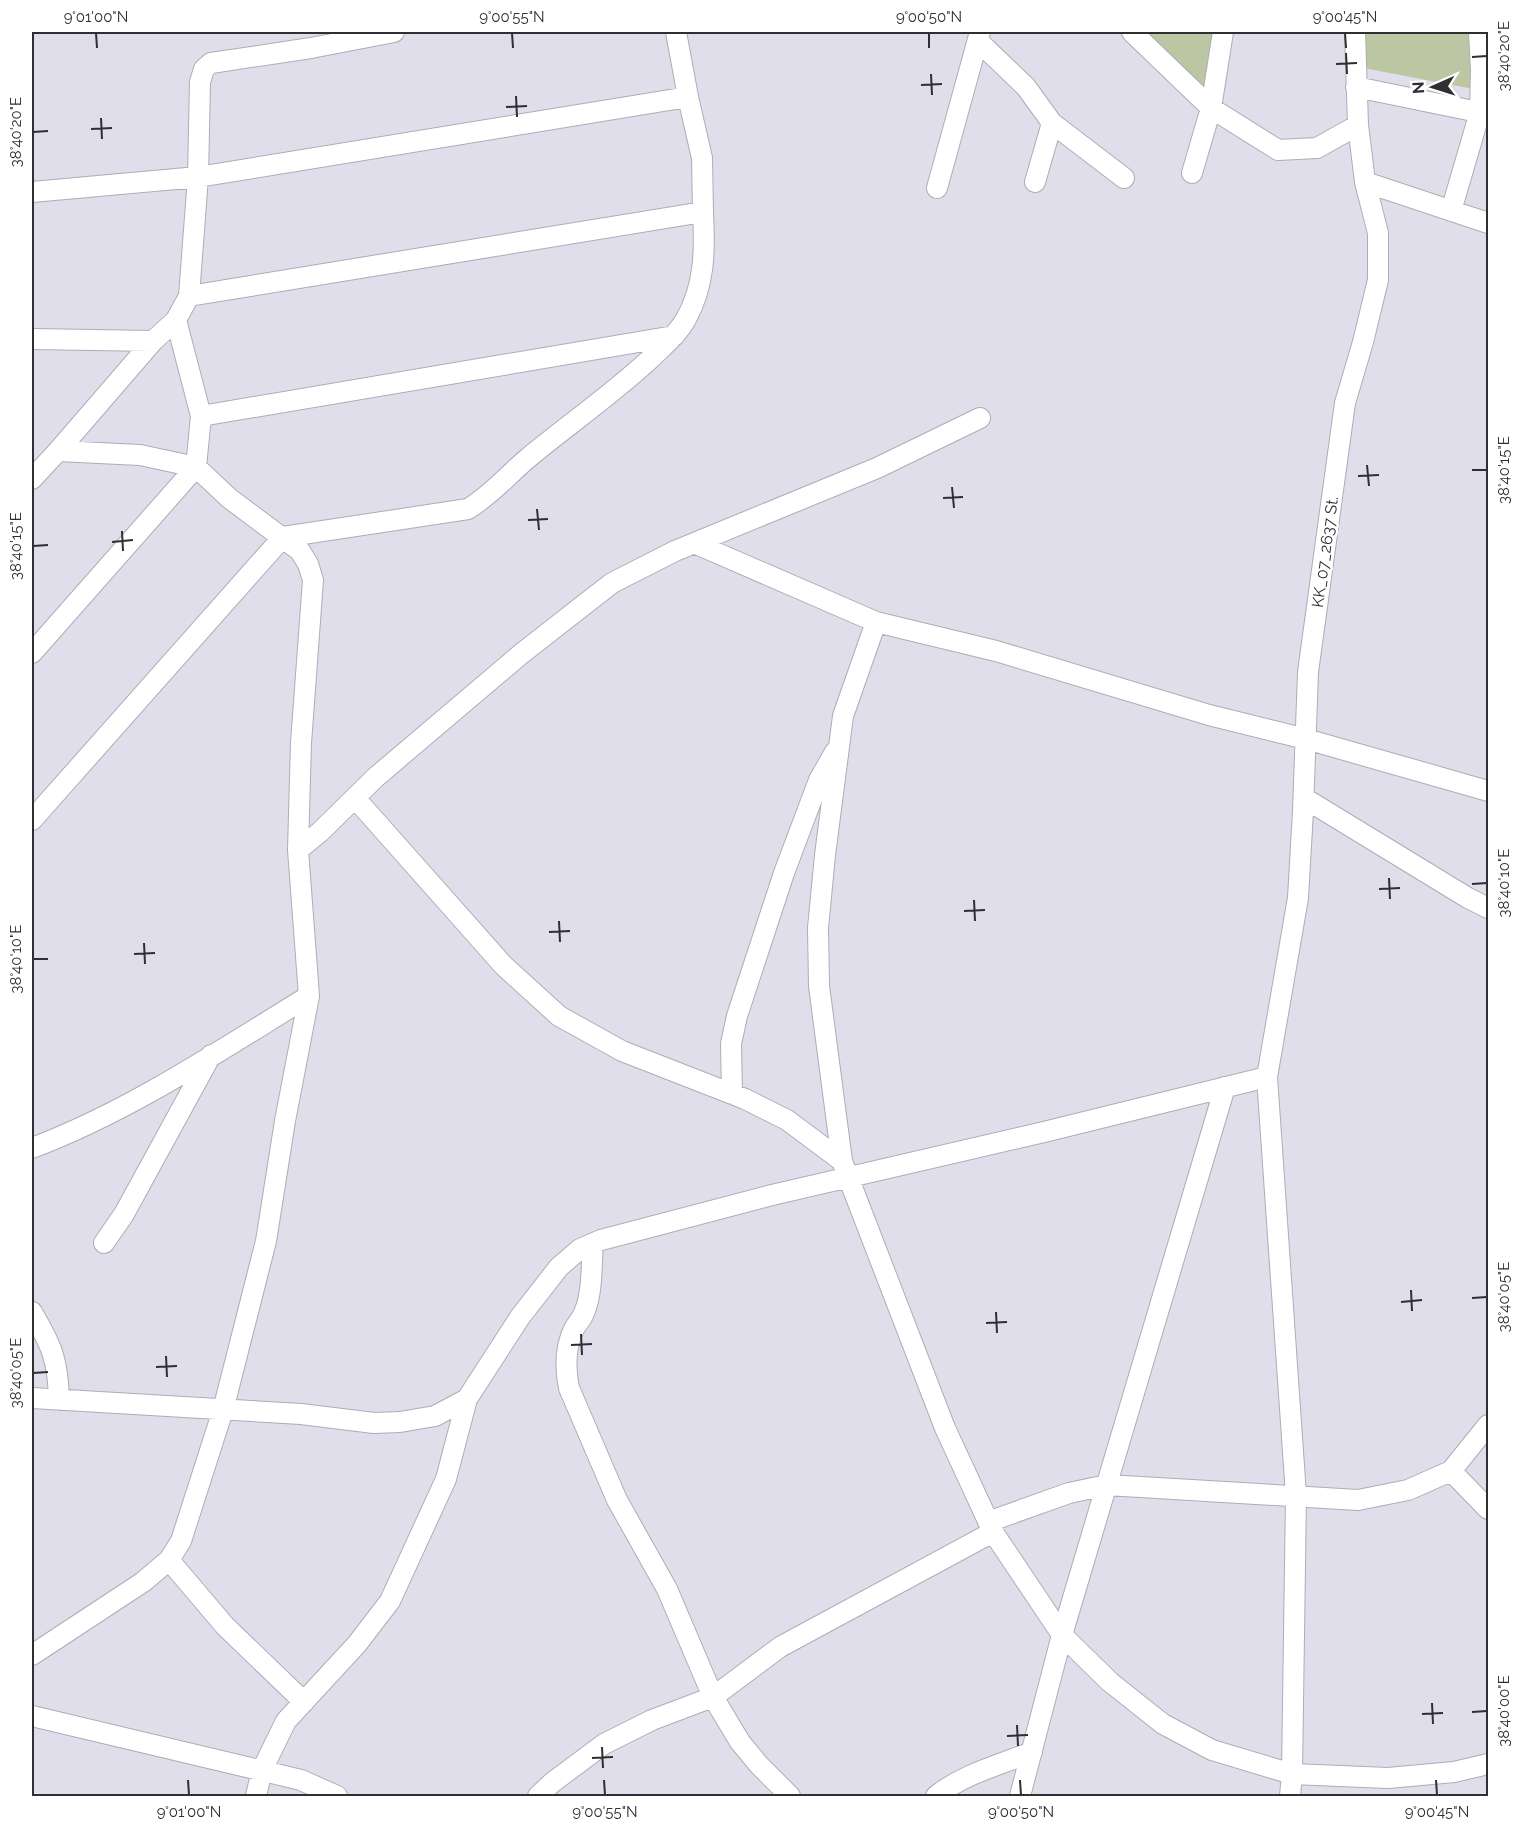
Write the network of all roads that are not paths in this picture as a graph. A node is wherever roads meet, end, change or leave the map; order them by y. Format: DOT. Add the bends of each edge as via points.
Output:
graph roads {
  1 [pos="394,32"];
  2 [pos="676,32"];
  3 [pos="1132,32"];
  4 [pos="1223,32"];
  5 [pos="1355,32"];
  6 [pos="1479,32"];
  7 [pos="979,36"];
  8 [pos="1356,87"];
  9 [pos="688,96"];
  10 [pos="1211,108"];
  11 [pos="1484,113"];
  12 [pos="1052,123"];
  13 [pos="1358,125"];
  14 [pos="1192,173"];
  15 [pos="198,177"];
  16 [pos="1124,178"];
  17 [pos="1035,182"];
  18 [pos="1365,182"];
  19 [pos="937,188"];
  20 [pos="32,192"];
  21 [pos="1451,211"];
  22 [pos="703,212"];
  23 [pos="1488,223"];
  24 [pos="189,296"];
  25 [pos="176,320"];
  26 [pos="674,336"];
  27 [pos="153,341"];
  28 [pos="35,344"];
  29 [pos="201,416"];
  30 [pos="980,418"];
  31 [pos="58,451"];
  32 [pos="196,467"];
  33 [pos="33,474"];
  34 [pos="283,537"];
  35 [pos="694,543"];
  36 [pos="876,622"];
  37 [pos="32,653"];
  38 [pos="1306,739"];
  39 [pos="839,745"];
  40 [pos="1488,791"];
  41 [pos="355,798"];
  42 [pos="1304,798"];
  43 [pos="32,820"];
  44 [pos="297,849"];
  45 [pos="1488,908"];
  46 [pos="309,996"];
  47 [pos="211,1055"];
  48 [pos="1267,1077"];
  49 [pos="1225,1087"];
  50 [pos="732,1094"];
  51 [pos="32,1148"];
  52 [pos="844,1169"];
  53 [pos="104,1243"];
  54 [pos="593,1244"];
  55 [pos="32,1312"];
  56 [pos="32,1398"];
  57 [pos="467,1399"];
  58 [pos="59,1400"];
  59 [pos="223,1410"];
  60 [pos="1488,1425"];
  61 [pos="1451,1471"];
  62 [pos="1107,1485"];
  63 [pos="1296,1495"];
  64 [pos="1488,1509"];
  65 [pos="990,1527"];
  66 [pos="169,1560"];
  67 [pos="1062,1635"];
  68 [pos="32,1655"];
  69 [pos="713,1697"];
  70 [pos="304,1702"];
  71 [pos="32,1716"];
  72 [pos="1032,1752"];
  73 [pos="1488,1764"];
  74 [pos="262,1770"];
  75 [pos="1292,1774"];
  76 [pos="787,1795"];
  77 [pos="256,1797"];
  78 [pos="337,1797"];
  79 [pos="538,1797"];
  80 [pos="936,1797"];
  81 [pos="1020,1797"];
  82 [pos="1290,1797"];
  1 -- 15 [label="street" via="211,63 204,69 200,82"];
  2 -- 9 [label="street"];
  3 -- 10 [label="street"];
  4 -- 10 [label="street"];
  5 -- 8 [label="street, KK_07_2637 St."];
  6 -- 11 [label="street"];
  7 -- 12 [label="street" via="1026,87"];
  7 -- 19 [label="street"];
  8 -- 11 [label="street"];
  8 -- 13 [label="street, KK_07_2637 St."];
  9 -- 15 [label="street"];
  9 -- 22 [label="street" via="702,158"];
  10 -- 13 [label="street" via="1278,150 1317,148"];
  10 -- 14 [label="street"];
  11 -- 21 [label="street"];
  12 -- 16 [label="street"];
  12 -- 17 [label="street"];
  13 -- 18 [label="street, KK_07_2637 St."];
  15 -- 20 [label="street"];
  15 -- 24 [label="street"];
  18 -- 21 [label="street"];
  18 -- 38 [label="street, KK_07_2637 St." via="1378,233 1378,280 1345,403 1308,672"];
  21 -- 23 [label="street"];
  22 -- 24 [label="street"];
  22 -- 26 [label="street" via="705,252 700,287 686,320"];
  24 -- 25 [label="street"];
  25 -- 27 [label="street"];
  25 -- 29 [label="street"];
  26 -- 29 [label="street"];
  26 -- 34 [label="street" via="621,386 468,509"];
  27 -- 28 [label="street"];
  27 -- 31 [label="street"];
  29 -- 32 [label="street"];
  30 -- 35 [label="street" via="877,468"];
  31 -- 32 [label="street" via="140,455"];
  31 -- 33 [label="street"];
  32 -- 34 [label="street" via="229,498"];
  32 -- 37 [label="street"];
  34 -- 43 [label="street"];
  34 -- 44 [label="street" via="300,551 313,580"];
  35 -- 36 [label="street"];
  35 -- 41 [label="street" via="612,583 521,654"];
  36 -- 38 [label="street" via="996,651 1209,715"];
  36 -- 39 [label="street" via="843,716"];
  38 -- 40 [label="street"];
  38 -- 42 [label="street, KK_07_2637 St."];
  39 -- 50 [label="street" via="819,780 737,1016 731,1044"];
  39 -- 52 [label="street" via="818,928 819,986"];
  41 -- 44 [label="street"];
  41 -- 50 [label="street" via="504,966 559,1016 622,1051"];
  42 -- 45 [label="street"];
  42 -- 48 [label="street, KK_07_2637 St." via="1298,898"];
  44 -- 46 [label="street"];
  46 -- 47 [label="street"];
  46 -- 59 [label="street" via="266,1241"];
  47 -- 51 [label="street" via="120,1109"];
  47 -- 53 [label="street" via="124,1214"];
  48 -- 49 [label="street"];
  48 -- 63 [label="street, KK_07_2637 St."];
  49 -- 52 [label="street" via="1044,1132"];
  49 -- 62 [label="street"];
  50 -- 52 [label="street" via="787,1120"];
  52 -- 54 [label="street" via="772,1195"];
  52 -- 65 [label="street" via="945,1428"];
  54 -- 57 [label="street" via="580,1249 559,1268 520,1317"];
  54 -- 69 [label="street" via="590,1291 584,1314 573,1329 566,1359 569,1388 618,1500 667,1589"];
  55 -- 58 [label="street" via="54,1353"];
  56 -- 58 [label="street"];
  57 -- 59 [label="street" via="435,1416 400,1422"];
  57 -- 70 [label="street" via="446,1479 390,1601"];
  58 -- 59 [label="street"];
  59 -- 66 [label="street" via="181,1541"];
  60 -- 61 [label="street"];
  61 -- 63 [label="street" via="1408,1490 1358,1500"];
  61 -- 64 [label="street"];
  62 -- 63 [label="street"];
  62 -- 65 [label="street" via="1069,1493"];
  62 -- 67 [label="street"];
  63 -- 75 [label="street, KK_07_2637 St."];
  65 -- 67 [label="street"];
  65 -- 69 [label="street" via="780,1647"];
  66 -- 68 [label="street" via="143,1582"];
  66 -- 70 [label="street" via="225,1626"];
  67 -- 72 [label="street"];
  67 -- 75 [label="street" via="1110,1682 1163,1724 1212,1750"];
  69 -- 76 [label="street" via="740,1742"];
  69 -- 79 [label="street" via="652,1720 604,1744"];
  70 -- 74 [label="street" via="286,1721"];
  71 -- 74 [label="street"];
  72 -- 80 [label="street" via="974,1774"];
  72 -- 81 [label="street"];
  73 -- 75 [label="street" via="1454,1772 1388,1778"];
  74 -- 77 [label="street"];
  74 -- 78 [label="street" via="301,1780"];
  75 -- 82 [label="street, KK_07_2637 St."];
}
